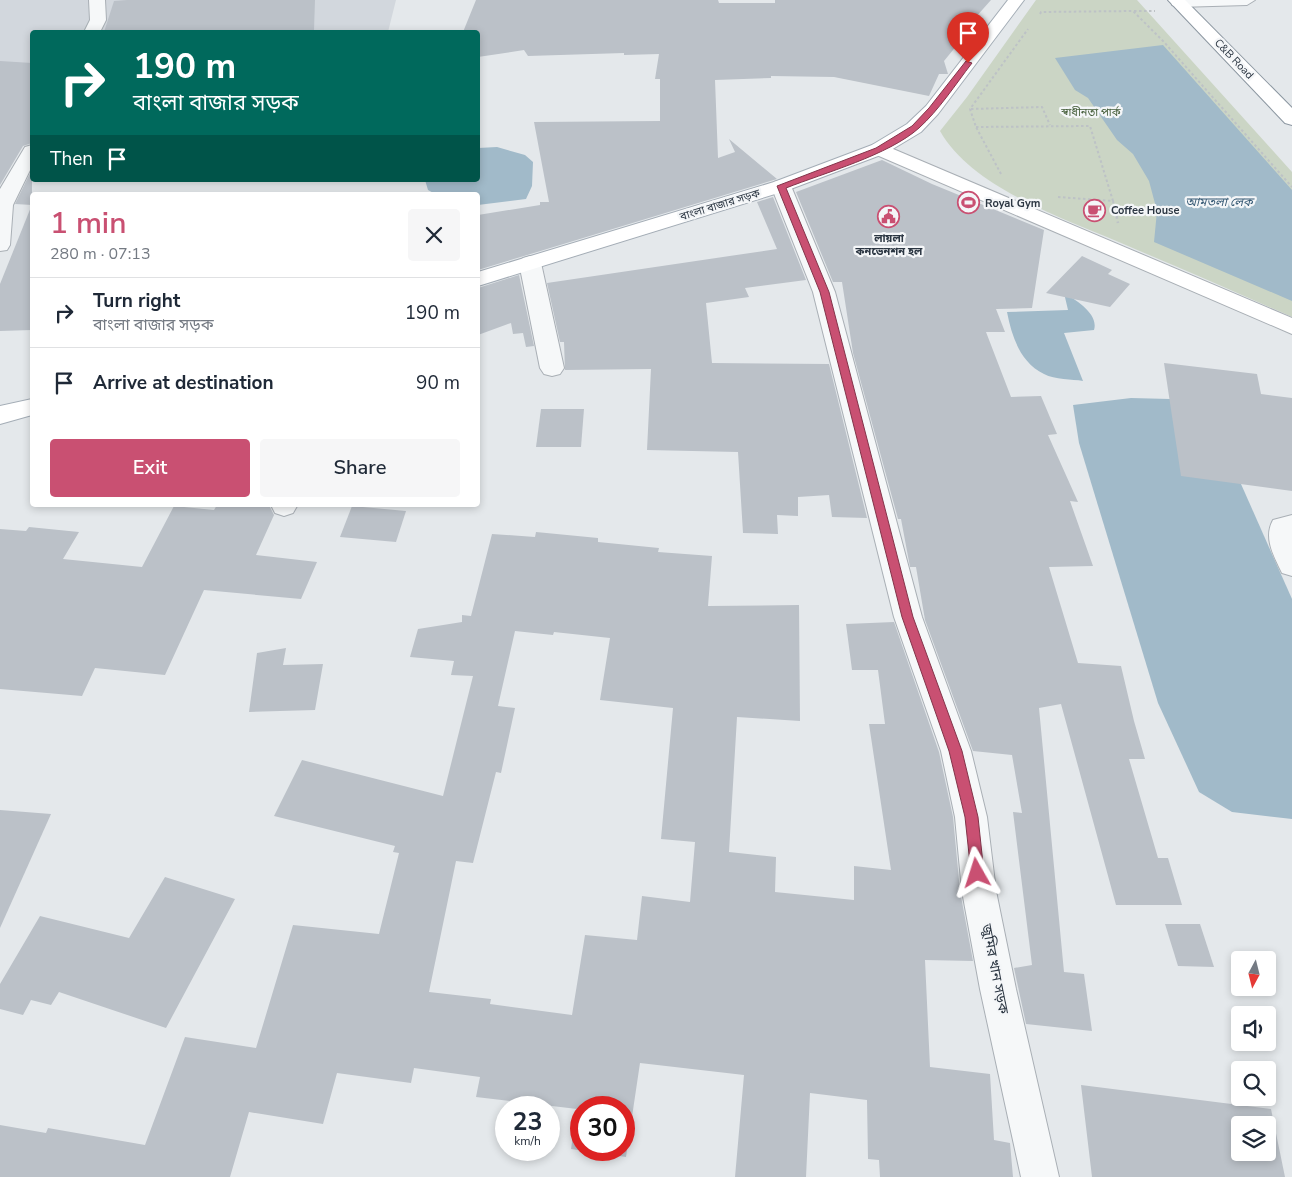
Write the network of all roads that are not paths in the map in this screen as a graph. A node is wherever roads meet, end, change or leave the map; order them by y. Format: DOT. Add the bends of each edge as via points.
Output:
graph roads {
  1 [pos="97,0"];
  2 [pos="1016,0"];
  3 [pos="1247,0"];
  4 [pos="1177,1"];
  5 [pos="93,30"];
  6 [pos="1292,119"];
  7 [pos="879,149"];
  8 [pos="30,154"];
  9 [pos="782,186"];
  10 [pos="0,245"];
  11 [pos="530,263"];
  12 [pos="480,278"];
  13 [pos="1292,327"];
  14 [pos="552,368"];
  15 [pos="30,408"];
  16 [pos="0,415"];
  17 [pos="1292,525"];
  18 [pos="1292,564"];
  19 [pos="1040,1177"];
  1 -- 5 [label="street" via="98,20"];
  2 -- 7 [label="main road, বাংলা বাজার সড়ক" via="932,110 914,128"];
  3 -- 4 [label="street"];
  4 -- 6 [label="main road, C&B Road"];
  7 -- 9 [label="main road, বাংলা বাজার সড়ক"];
  7 -- 13 [label="main road"];
  8 -- 10 [label="street" via="3,205"];
  9 -- 11 [label="main road, বাংলা বাজার সড়ক"];
  9 -- 19 [label="street, জুমির খান সড়ক" via="824,292 908,617 956,751 971,817 979,892"];
  11 -- 12 [label="main road, বাংলা বাজার সড়ক"];
  11 -- 14 [label="street"];
  15 -- 16 [label="main road"];
  17 -- 18 [label="street" via="1282,527 1281,539"];
}
